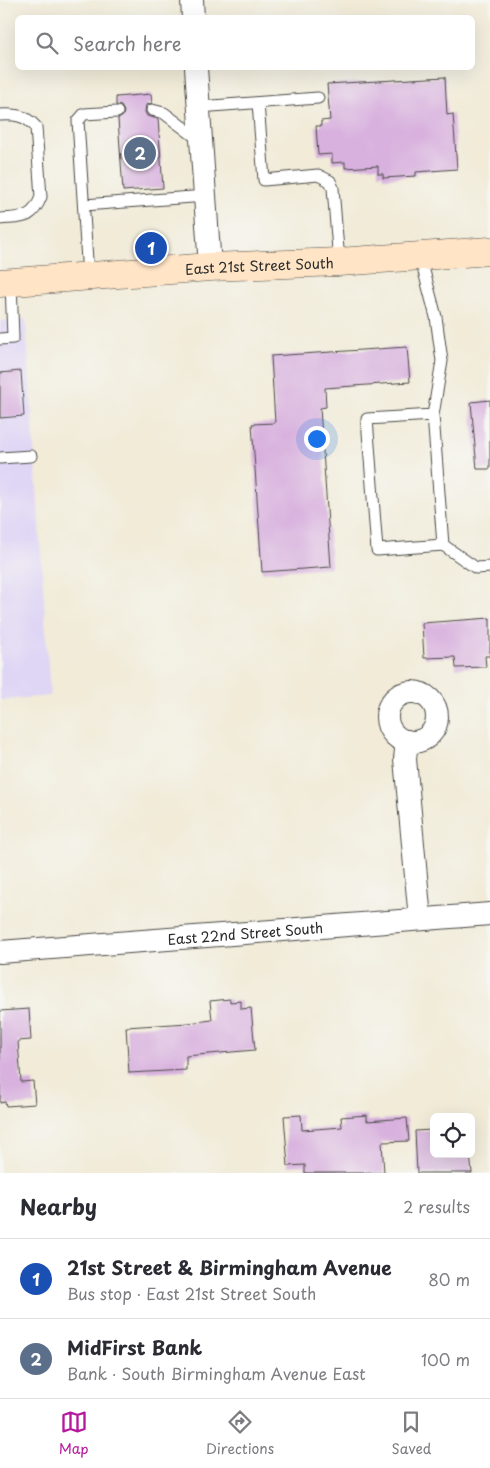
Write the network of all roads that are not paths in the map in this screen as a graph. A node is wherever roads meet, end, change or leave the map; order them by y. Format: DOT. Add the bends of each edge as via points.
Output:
graph roads {
  1 [pos="192,0"];
  2 [pos="193,15"];
  3 [pos="196,70"];
  4 [pos="318,98"];
  5 [pos="258,103"];
  6 [pos="199,107"];
  7 [pos="152,110"];
  8 [pos="117,112"];
  9 [pos="0,115"];
  10 [pos="201,142"];
  11 [pos="206,196"];
  12 [pos="84,204"];
  13 [pos="0,219"];
  14 [pos="490,251"];
  15 [pos="420,256"];
  16 [pos="338,262"];
  17 [pos="210,268"];
  18 [pos="88,276"];
  19 [pos="6,282"];
  20 [pos="0,339"];
  21 [pos="432,415"];
  22 [pos="32,456"];
  23 [pos="0,458"];
  24 [pos="443,545"];
  25 [pos="490,567"];
  26 [pos="407,741"];
  27 [pos="490,914"];
  28 [pos="420,919"];
  29 [pos="0,952"];
  1 -- 2 [label="street"];
  3 -- 6 [label="street"];
  4 -- 5 [label="lane"];
  5 -- 6 [label="lane"];
  5 -- 16 [label="lane" via="264,180 318,175 330,181"];
  6 -- 10 [label="street"];
  7 -- 10 [label="lane" via="164,113"];
  8 -- 12 [label="lane" via="84,114 78,121"];
  9 -- 13 [label="lane" via="28,118 36,127 40,197 37,207 26,217"];
  10 -- 11 [label="street"];
  11 -- 12 [label="lane"];
  11 -- 17 [label="street"];
  12 -- 18 [label="lane"];
  14 -- 15 [label="main road, East 21st Street South"];
  15 -- 16 [label="main road, East 21st Street South"];
  15 -- 21 [label="lane" via="436,317 442,360"];
  16 -- 17 [label="main road, East 21st Street South"];
  17 -- 18 [label="main road, East 21st Street South"];
  18 -- 19 [label="main road, East 21st Street South"];
  19 -- 20 [label="lane" via="13,338"];
  21 -- 24 [label="lane"];
  21 -- 24 [label="lane" via="367,419 377,550"];
  22 -- 23 [label="lane"];
  24 -- 25 [label="lane" via="476,568"];
  26 -- 28 [label="street" via="405,759"];
  27 -- 28 [label="street, East 22nd Street South"];
  28 -- 29 [label="street, East 22nd Street South"];
}
